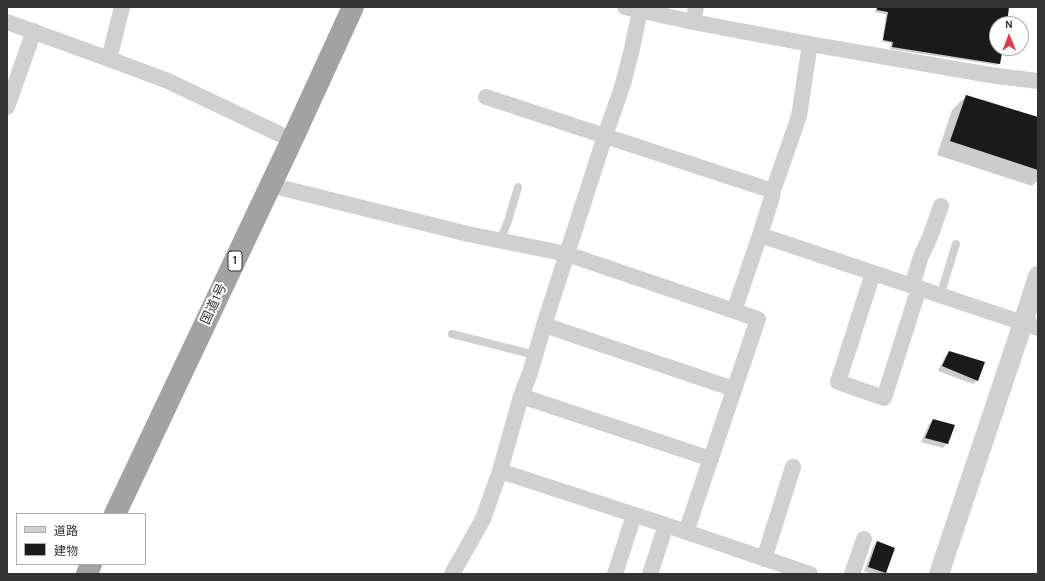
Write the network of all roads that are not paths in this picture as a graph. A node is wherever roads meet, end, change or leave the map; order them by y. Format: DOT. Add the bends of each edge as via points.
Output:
graph roads {
  1 [pos="122,7"];
  2 [pos="353,7"];
  3 [pos="633,8"];
  4 [pos="695,14"];
  5 [pos="7,22"];
  6 [pos="34,31"];
  7 [pos="810,44"];
  8 [pos="109,59"];
  9 [pos="1038,81"];
  10 [pos="486,97"];
  11 [pos="7,107"];
  12 [pos="605,136"];
  13 [pos="292,140"];
  14 [pos="270,185"];
  15 [pos="518,187"];
  16 [pos="773,191"];
  17 [pos="941,206"];
  18 [pos="760,235"];
  19 [pos="500,241"];
  20 [pos="956,244"];
  21 [pos="567,254"];
  22 [pos="873,273"];
  23 [pos="1038,276"];
  24 [pos="915,287"];
  25 [pos="940,296"];
  26 [pos="734,311"];
  27 [pos="544,325"];
  28 [pos="1031,325"];
  29 [pos="452,334"];
  30 [pos="535,355"];
  31 [pos="734,389"];
  32 [pos="521,396"];
  33 [pos="711,459"];
  34 [pos="793,467"];
  35 [pos="500,471"];
  36 [pos="115,513"];
  37 [pos="634,515"];
  38 [pos="666,525"];
  39 [pos="686,532"];
  40 [pos="864,539"];
  41 [pos="764,558"];
  42 [pos="452,574"];
  43 [pos="615,574"];
  44 [pos="650,574"];
  45 [pos="810,574"];
  46 [pos="852,574"];
  47 [pos="939,574"];
  1 -- 8 [label="street"];
  2 -- 13 [label="highway, 国道1号 / 1"];
  3 -- 4 [label="street"];
  3 -- 12 [label="street" via="632,49"];
  4 -- 7 [label="street"];
  5 -- 6 [label="street"];
  6 -- 8 [label="street"];
  6 -- 11 [label="street"];
  7 -- 9 [label="street"];
  7 -- 16 [label="street" via="799,116"];
  8 -- 13 [label="street" via="168,82"];
  10 -- 12 [label="street"];
  12 -- 16 [label="street"];
  12 -- 21 [label="street"];
  13 -- 14 [label="highway, 国道1号 / 1"];
  14 -- 19 [label="street"];
  14 -- 36 [label="highway, 国道1号 / 1"];
  15 -- 19 [label="lane"];
  16 -- 18 [label="street"];
  17 -- 24 [label="street" via="921,256"];
  18 -- 22 [label="street"];
  18 -- 26 [label="street"];
  19 -- 21 [label="street"];
  20 -- 25 [label="lane"];
  21 -- 26 [label="street"];
  21 -- 27 [label="street"];
  22 -- 24 [label="street"];
  22 -- 24 [label="street" via="838,382 884,398"];
  23 -- 28 [label="street"];
  24 -- 25 [label="street"];
  25 -- 28 [label="street"];
  26 -- 31 [label="street" via="758,319"];
  27 -- 30 [label="street"];
  27 -- 31 [label="street"];
  28 -- 47 [label="street"];
  29 -- 30 [label="lane"];
  30 -- 32 [label="street"];
  31 -- 33 [label="street"];
  32 -- 33 [label="street"];
  32 -- 35 [label="street"];
  33 -- 39 [label="street"];
  34 -- 41 [label="street"];
  35 -- 37 [label="street"];
  35 -- 42 [label="street" via="483,519"];
  37 -- 38 [label="street"];
  37 -- 43 [label="street"];
  38 -- 39 [label="street"];
  38 -- 44 [label="street"];
  39 -- 41 [label="street"];
  40 -- 46 [label="street"];
  41 -- 45 [label="street"];
}
